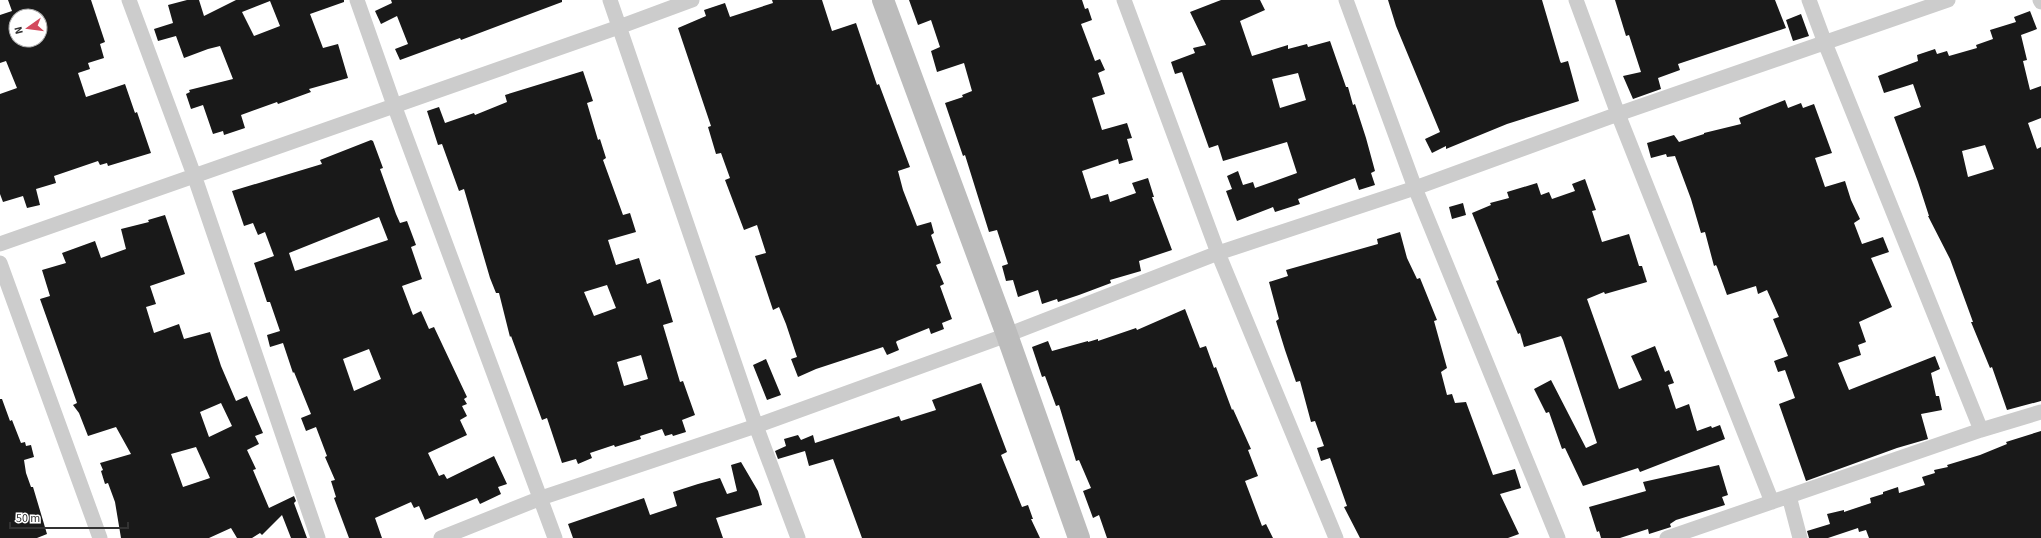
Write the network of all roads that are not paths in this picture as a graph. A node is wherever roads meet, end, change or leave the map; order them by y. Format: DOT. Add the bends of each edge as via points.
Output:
graph roads {
  1 [pos="129,0"];
  2 [pos="357,0"];
  3 [pos="610,0"];
  4 [pos="692,0"];
  5 [pos="883,0"];
  6 [pos="1124,0"];
  7 [pos="1346,0"];
  8 [pos="1576,0"];
  9 [pos="1810,0"];
  10 [pos="1948,0"];
  11 [pos="619,27"];
  12 [pos="1825,43"];
  13 [pos="394,105"];
  14 [pos="1618,114"];
  15 [pos="194,175"];
  16 [pos="1415,188"];
  17 [pos="0,244"];
  18 [pos="1218,254"];
  19 [pos="0,263"];
  20 [pos="1007,334"];
  21 [pos="2041,412"];
  22 [pos="756,426"];
  23 [pos="1981,430"];
  24 [pos="1789,496"];
  25 [pos="541,498"];
  26 [pos="1772,502"];
  27 [pos="100,538"];
  28 [pos="318,538"];
  29 [pos="441,538"];
  30 [pos="555,538"];
  31 [pos="798,538"];
  32 [pos="1079,538"];
  33 [pos="1336,538"];
  34 [pos="1558,538"];
  35 [pos="1667,538"];
  36 [pos="1800,538"];
  1 -- 15 [label="street"];
  2 -- 13 [label="street"];
  3 -- 11 [label="street"];
  4 -- 11 [label="street"];
  5 -- 20 [label="main road"];
  6 -- 18 [label="street"];
  7 -- 16 [label="street"];
  8 -- 14 [label="street"];
  9 -- 12 [label="street"];
  10 -- 12 [label="street"];
  11 -- 13 [label="street"];
  11 -- 22 [label="street"];
  12 -- 14 [label="street"];
  12 -- 23 [label="street"];
  13 -- 15 [label="street"];
  13 -- 25 [label="street"];
  14 -- 16 [label="street"];
  14 -- 26 [label="street"];
  15 -- 17 [label="street"];
  15 -- 28 [label="street"];
  16 -- 18 [label="street"];
  16 -- 34 [label="street"];
  18 -- 20 [label="street"];
  18 -- 33 [label="street"];
  19 -- 27 [label="street"];
  20 -- 22 [label="street"];
  20 -- 32 [label="main road"];
  21 -- 23 [label="street"];
  22 -- 25 [label="street"];
  22 -- 31 [label="street"];
  23 -- 24 [label="street"];
  24 -- 26 [label="street"];
  24 -- 36 [label="street"];
  25 -- 29 [label="street"];
  25 -- 30 [label="street"];
  26 -- 35 [label="street"];
}
